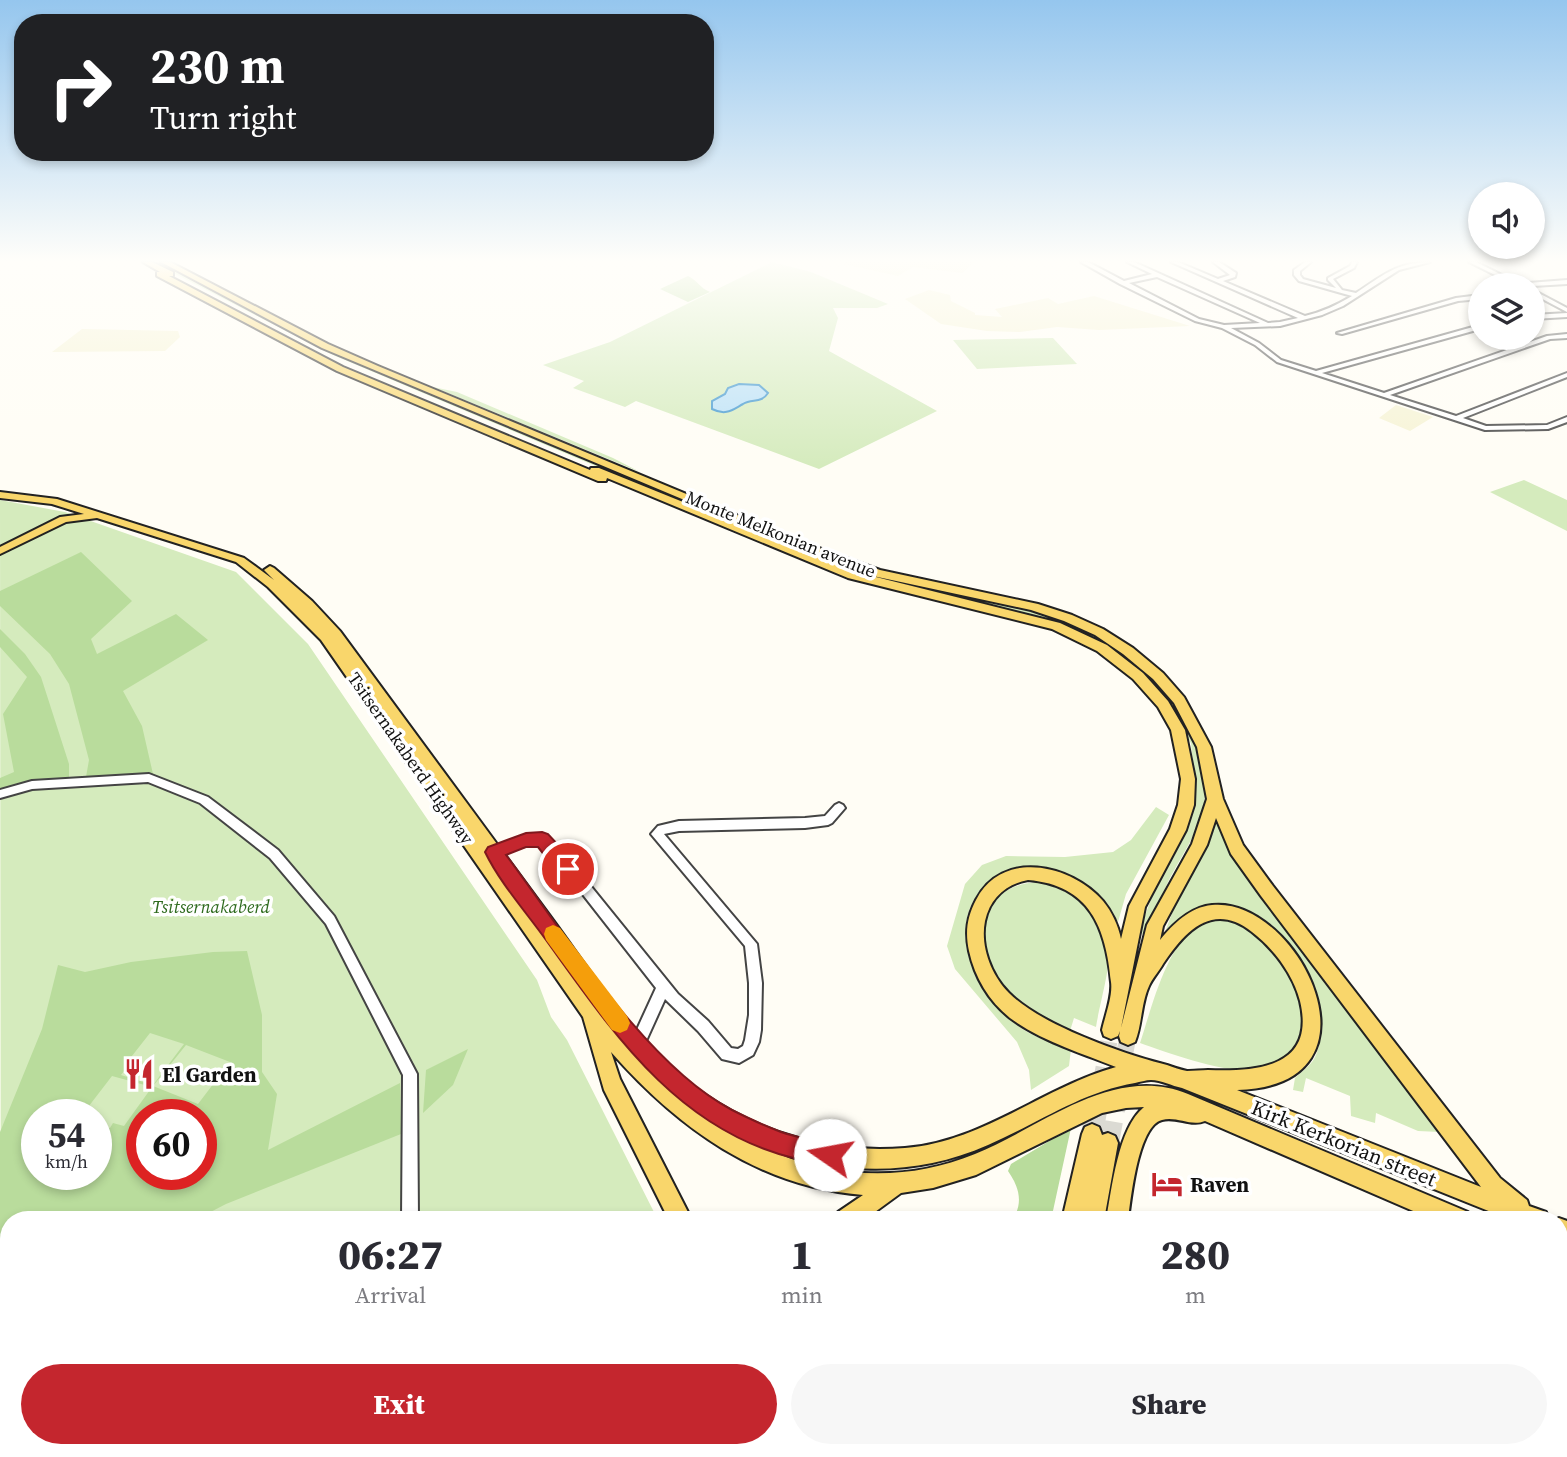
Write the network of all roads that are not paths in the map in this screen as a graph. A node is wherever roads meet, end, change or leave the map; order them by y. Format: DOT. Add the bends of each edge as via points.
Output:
graph roads {
  1 [pos="266,330"];
  2 [pos="276,330"];
  3 [pos="295,330"];
  4 [pos="1230,330"];
  5 [pos="1350,330"];
  6 [pos="1468,330"];
  7 [pos="1340,333"];
  8 [pos="1567,336"];
  9 [pos="1315,373"];
  10 [pos="1567,375"];
  11 [pos="1383,395"];
  12 [pos="1455,419"];
  13 [pos="1567,419"];
  14 [pos="640,484"];
  15 [pos="0,492"];
  16 [pos="103,516"];
  17 [pos="711,520"];
  18 [pos="794,548"];
  19 [pos="0,551"];
  20 [pos="0,794"];
  21 [pos="1215,799"];
  22 [pos="839,808"];
  23 [pos="494,852"];
  24 [pos="664,987"];
  25 [pos="1129,988"];
  26 [pos="588,1011"];
  27 [pos="1119,1033"];
  28 [pos="641,1036"];
  29 [pos="1147,1071"];
  30 [pos="1182,1078"];
  31 [pos="1213,1116"];
  32 [pos="898,1184"];
  33 [pos="410,1211"];
  34 [pos="676,1211"];
  35 [pos="859,1211"];
  36 [pos="1076,1211"];
  37 [pos="1094,1211"];
  38 [pos="1119,1211"];
  39 [pos="1439,1211"];
  40 [pos="1515,1211"];
  41 [pos="1525,1211"];
  1 -- 17 [label="main road" via="340,369 675,510"];
  2 -- 14 [label="main road, Monte Melkonian avenue" via="318,352"];
  3 -- 14 [label="main road, Monte Melkonian avenue"];
  4 -- 9 [label="street" via="1274,359"];
  5 -- 7 [label="street"];
  6 -- 9 [label="street"];
  8 -- 11 [label="street" via="1549,337"];
  9 -- 11 [label="street"];
  10 -- 12 [label="street"];
  11 -- 12 [label="street"];
  12 -- 13 [label="street" via="1485,428 1548,427"];
  14 -- 17 [label="main road, Monte Melkonian avenue"];
  14 -- 18 [label="main road, Monte Melkonian avenue"];
  15 -- 16 [label="main road, Tsitsernakaberd Highway"];
  15 -- 23 [label="main road, Tsitsernakaberd Highway" via="52,494 249,556 278,576 336,634"];
  16 -- 19 [label="main road" via="64,519"];
  16 -- 26 [label="main road, Tsitsernakaberd Highway" via="240,560 272,584 325,637"];
  17 -- 18 [label="main road, Monte Melkonian avenue"];
  18 -- 21 [label="main road, Monte Melkonian avenue" via="877,573 1034,607 1099,632 1158,676 1179,700 1204,747"];
  18 -- 25 [label="main road, Monte Melkonian avenue" via="883,585 1056,626 1102,648 1138,676 1163,704 1185,755 1186,805 1178,830 1138,906"];
  20 -- 33 [label="street" via="43,784 149,778 204,800 274,854 330,920 410,1074"];
  21 -- 25 [label="main road, Monte Melkonian avenue" via="1199,845 1154,925"];
  21 -- 41 [label="main road" via="1237,849 1267,891 1493,1185"];
  22 -- 24 [label="street" via="828,820 679,826 657,834 751,944 754,1033 748,1050 739,1056 727,1054"];
  23 -- 24 [label="street" via="542,839"];
  23 -- 29 [label="main road, Tsitsernakaberd Highway" via="608,1009 654,1063 691,1097 723,1118 780,1144 849,1158 928,1155 981,1138 1092,1083"];
  24 -- 28 [label="street"];
  25 -- 27 [label="main road, Monte Melkonian avenue"];
  25 -- 29 [label="main road" via="1104,916 1073,886 1042,874 1017,875 999,883 982,904 974,929 978,958 1009,1004 1027,1021"];
  25 -- 30 [label="main road" via="1172,938 1208,913 1226,911 1256,924 1281,946 1290,961 1312,1019 1311,1041 1303,1055 1274,1074 1251,1080"];
  26 -- 32 [label="main road, Tsitsernakaberd Highway" via="654,1088 716,1136 819,1180"];
  26 -- 34 [label="main road" via="611,1083"];
  29 -- 30 [label="main road, Kirk Kerkorian street"];
  30 -- 40 [label="main road, Kirk Kerkorian street"];
  31 -- 32 [label="main road, Tsitsernakaberd Highway" via="1156,1095 1111,1100 1082,1109 965,1169"];
  31 -- 38 [label="main road" via="1166,1110 1144,1119 1136,1133"];
  31 -- 39 [label="main road, Kirk Kerkorian street"];
  32 -- 35 [label="main road"];
  36 -- 37 [label="main road" via="1100,1139"];
}
